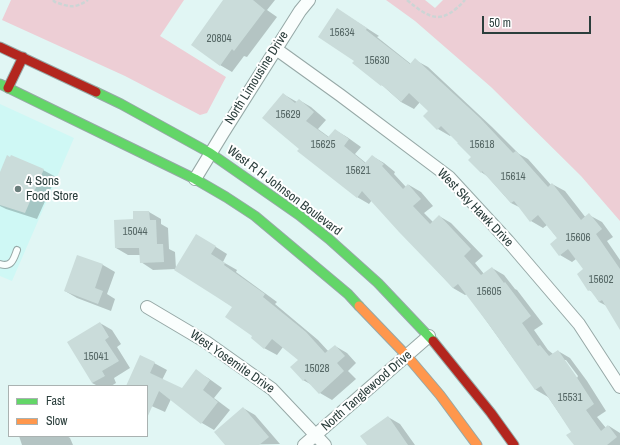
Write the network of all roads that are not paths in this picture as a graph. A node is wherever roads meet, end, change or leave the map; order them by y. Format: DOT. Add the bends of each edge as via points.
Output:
graph roads {
  1 [pos="309,0"];
  2 [pos="0,47"];
  3 [pos="276,49"];
  4 [pos="23,57"];
  5 [pos="4,86"];
  6 [pos="210,153"];
  7 [pos="195,179"];
  8 [pos="17,250"];
  9 [pos="0,264"];
  10 [pos="147,307"];
  11 [pos="429,336"];
  12 [pos="407,356"];
  13 [pos="620,387"];
  14 [pos="316,434"];
  15 [pos="304,445"];
  16 [pos="325,445"];
  17 [pos="477,445"];
  18 [pos="514,445"];
  1 -- 3 [label="street, North Limousine Drive"];
  2 -- 4 [label="main road, West R H Johnson Boulevard"];
  3 -- 6 [label="street, North Limousine Drive"];
  3 -- 13 [label="street, West Sky Hawk Drive" via="449,177 579,324"];
  4 -- 5 [label="main road"];
  4 -- 6 [label="main road, West R H Johnson Boulevard" via="120,104"];
  5 -- 7 [label="main road"];
  6 -- 7 [label="street, North Limousine Drive"];
  6 -- 11 [label="main road, West R H Johnson Boulevard" via="329,239 378,283"];
  7 -- 12 [label="main road" via="255,216 306,258 348,294"];
  8 -- 9 [label="lane" via="10,263"];
  10 -- 14 [label="street, West Yosemite Drive" via="206,342 272,389"];
  11 -- 12 [label="street, North Tanglewood Drive"];
  11 -- 18 [label="main road, West R H Johnson Boulevard"];
  12 -- 14 [label="street, North Tanglewood Drive"];
  12 -- 17 [label="main road"];
  14 -- 15 [label="street, North Tanglewood Drive"];
  14 -- 16 [label="street, West Yosemite Drive"];
}
